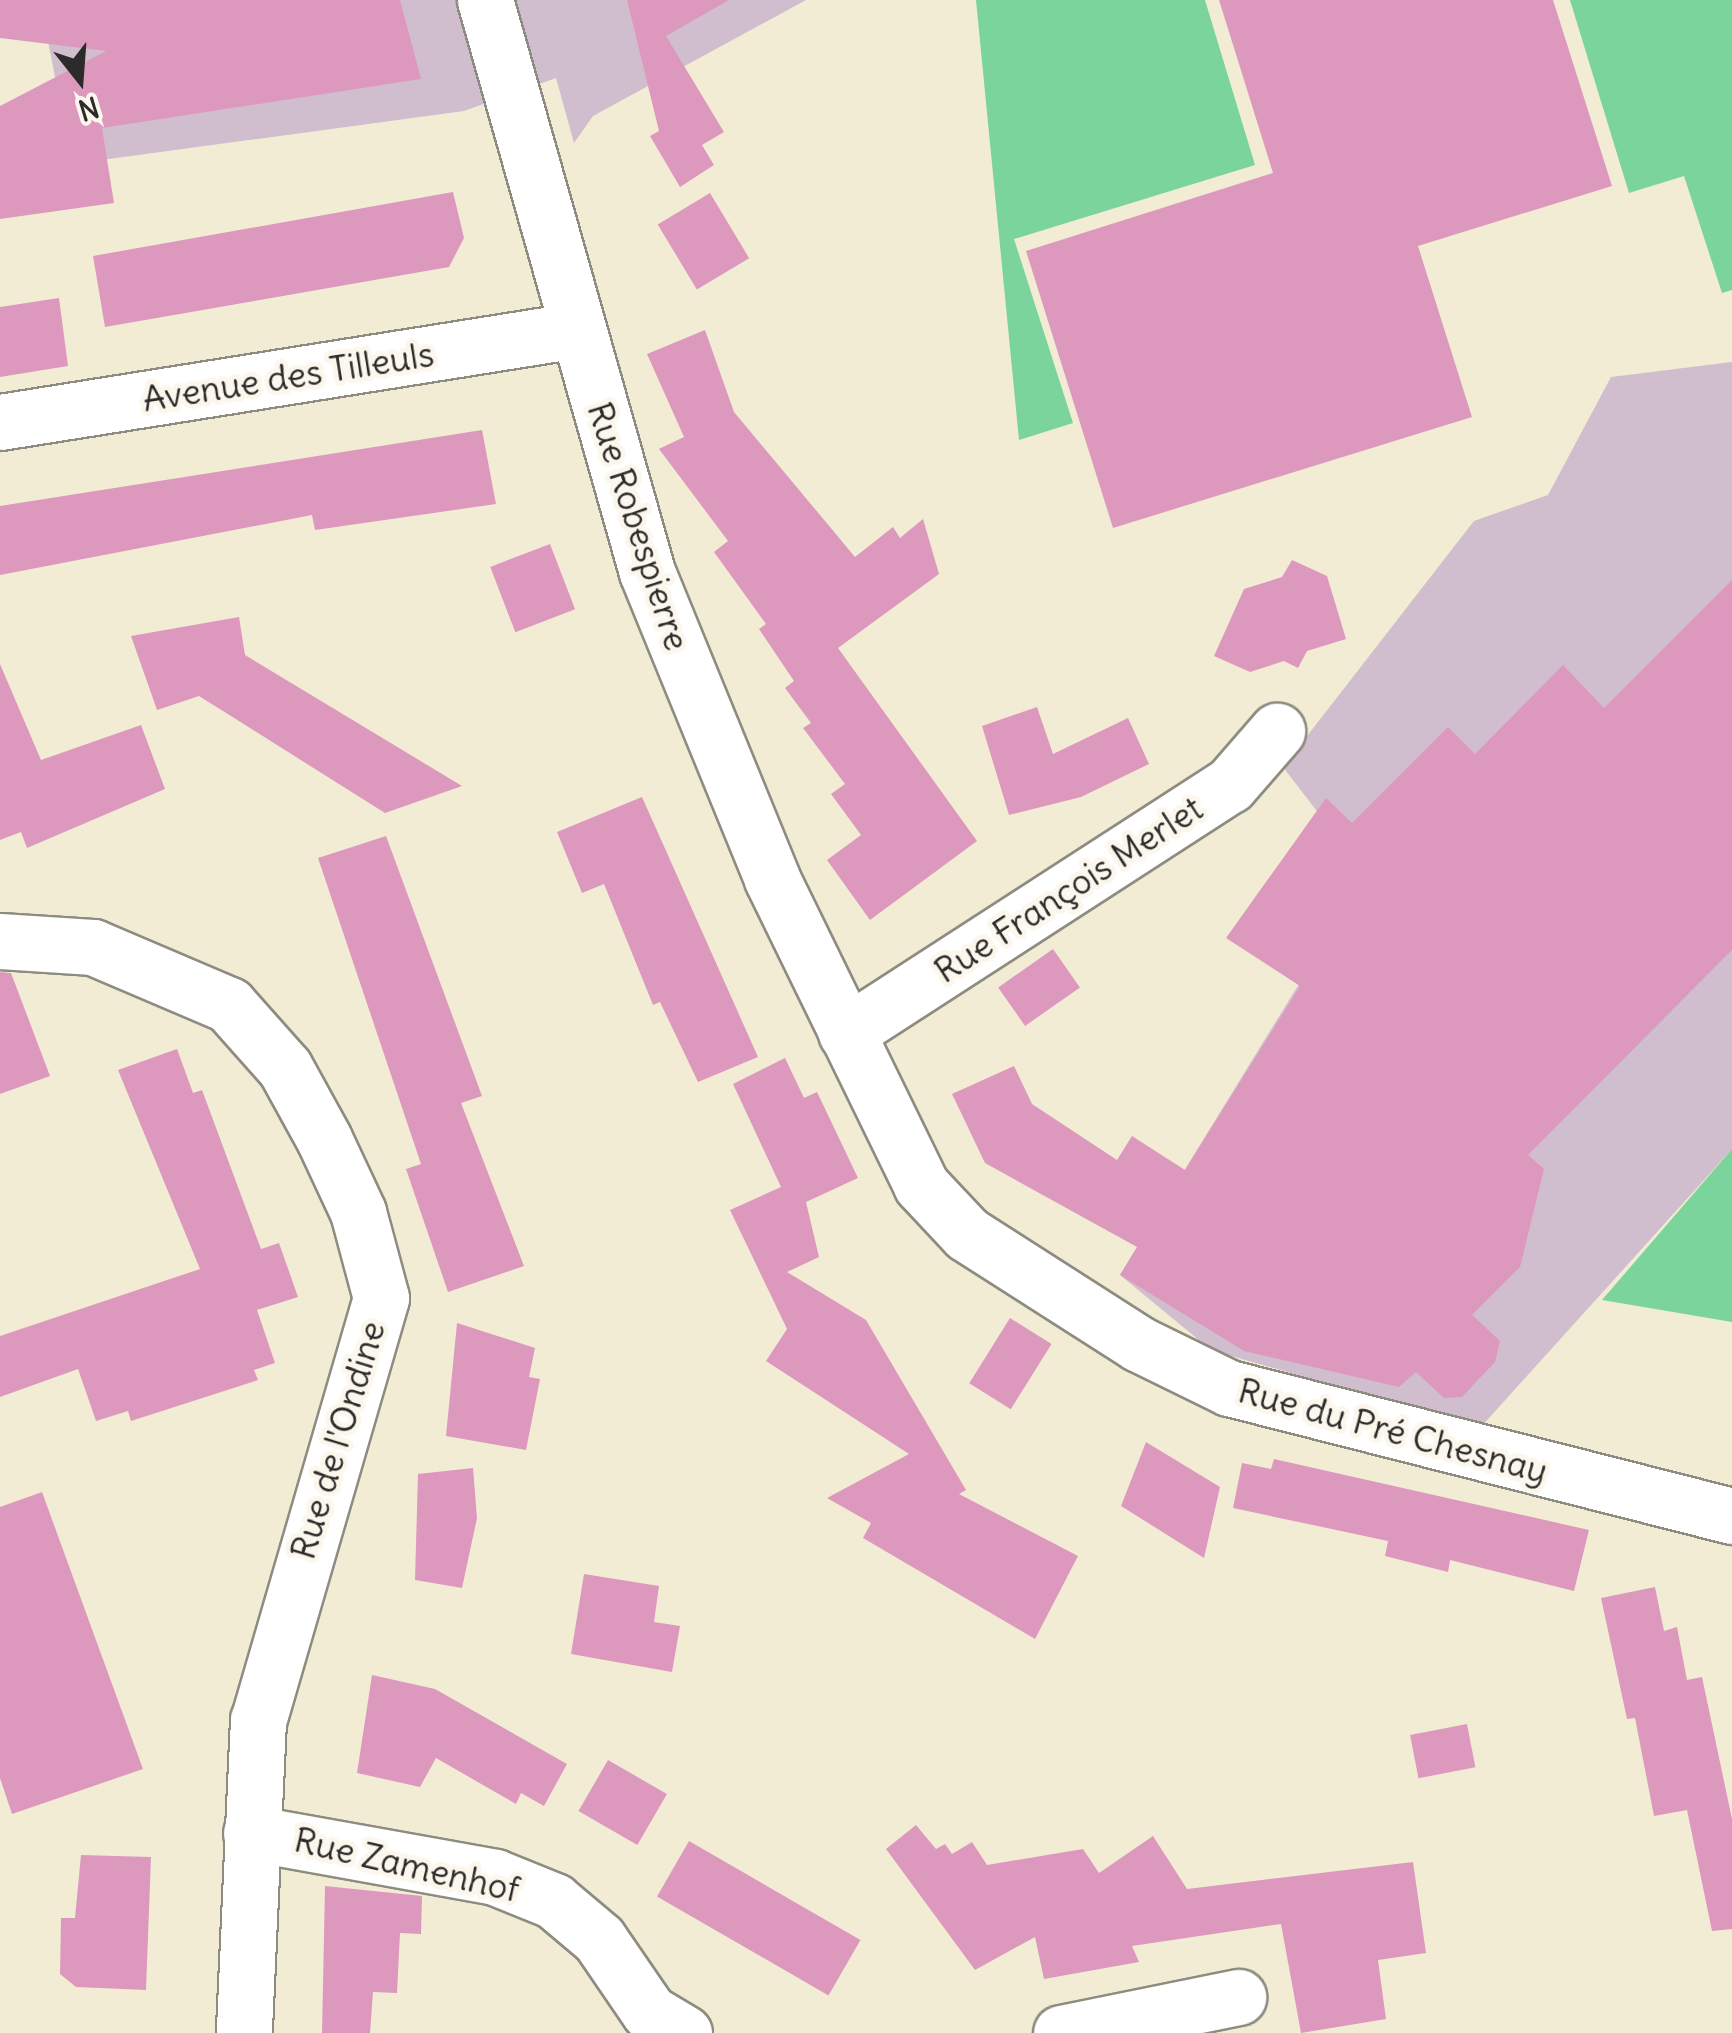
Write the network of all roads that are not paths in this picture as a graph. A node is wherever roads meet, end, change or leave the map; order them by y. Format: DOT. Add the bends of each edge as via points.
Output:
graph roads {
  1 [pos="485,0"];
  2 [pos="577,330"];
  3 [pos="0,422"];
  4 [pos="1277,731"];
  5 [pos="0,941"];
  6 [pos="846,1034"];
  7 [pos="1729,1517"];
  8 [pos="251,1833"];
  9 [pos="1238,1997"];
  10 [pos="244,2033"];
  11 [pos="684,2033"];
  12 [pos="1060,2033"];
  1 -- 2 [label="street, Rue Robespierre"];
  2 -- 3 [label="street, Avenue des Tilleuls"];
  2 -- 6 [label="street, Rue Robespierre" via="647,572"];
  4 -- 6 [label="street, Rue François Merlet" via="1230,785"];
  5 -- 8 [label="street, Rue de l'Ondine" via="93,947 230,1005 285,1068 358,1212 381,1298 258,1720"];
  6 -- 7 [label="street, Rue du Pré Chesnay" via="921,1185 967,1234 1140,1344 1322,1418"];
  8 -- 10 [label="street, Rue de l'Ondine"];
  8 -- 11 [label="street, Rue Zamenhof" via="495,1877 554,1901 600,1939 650,2012"];
  9 -- 12 [label="street"];
}
